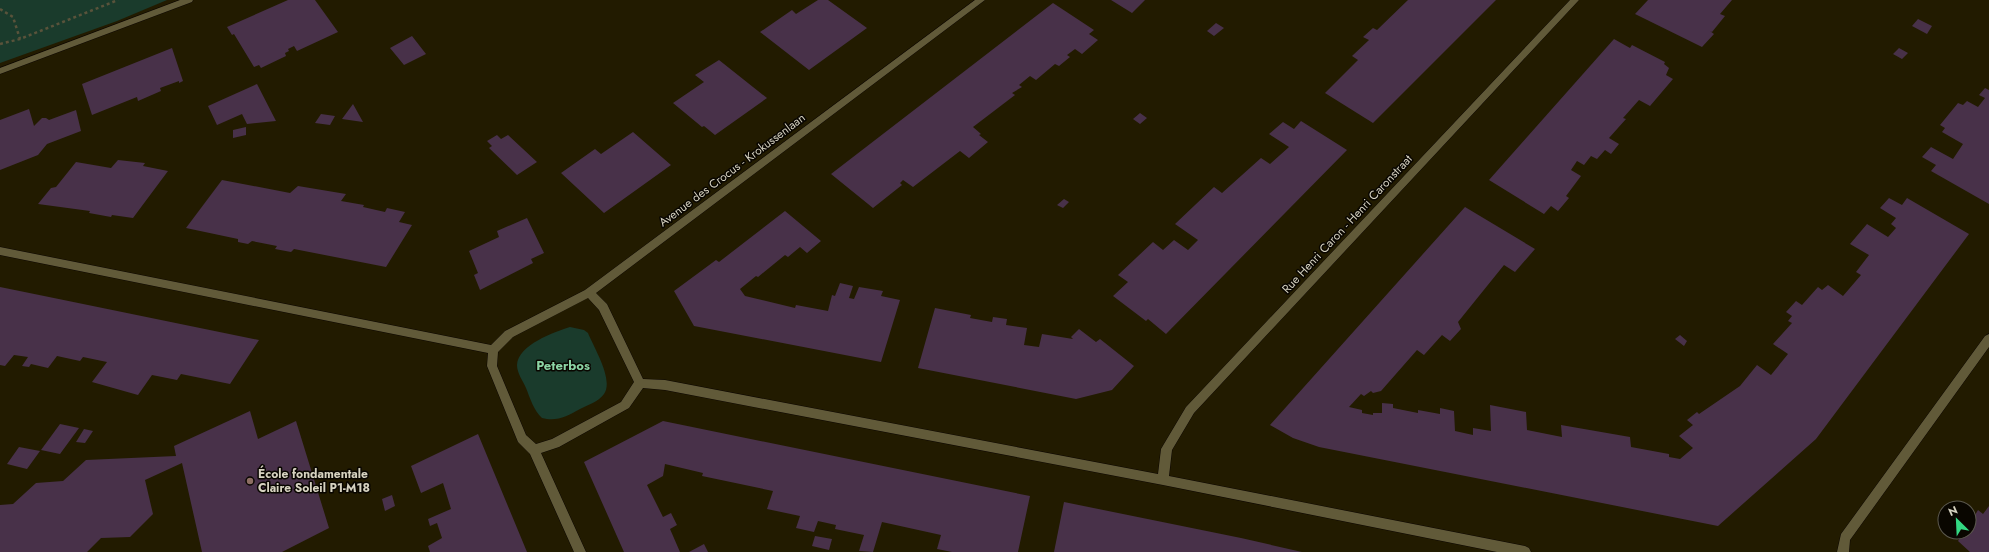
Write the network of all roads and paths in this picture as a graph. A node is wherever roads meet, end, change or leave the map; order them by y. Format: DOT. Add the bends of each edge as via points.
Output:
graph roads {
  1 [pos="118,0"];
  2 [pos="189,0"];
  3 [pos="981,0"];
  4 [pos="1575,0"];
  5 [pos="0,9"];
  6 [pos="20,39"];
  7 [pos="0,44"];
  8 [pos="0,71"];
  9 [pos="0,251"];
  10 [pos="589,293"];
  11 [pos="1989,339"];
  12 [pos="493,350"];
  13 [pos="640,384"];
  14 [pos="534,450"];
  15 [pos="1163,480"];
  16 [pos="580,552"];
  17 [pos="1525,552"];
  18 [pos="1843,552"];
  1 -- 6 [label="path"];
  2 -- 8 [label="street"];
  3 -- 10 [label="street, Avenue des Crocus - Krokussenlaan"];
  4 -- 15 [label="street, Rue Henri Caron - Henri Caronstraat" via="1190,410 1167,449"];
  5 -- 6 [label="path" via="13,17"];
  6 -- 7 [label="path"];
  9 -- 12 [label="street"];
  10 -- 12 [label="street, Avenue des Crocus - Krokussenlaan" via="509,334"];
  10 -- 13 [label="street" via="603,307"];
  11 -- 18 [label="street" via="1845,538"];
  12 -- 14 [label="street" via="492,366 522,438"];
  13 -- 14 [label="street" via="625,405 555,443"];
  13 -- 15 [label="street" via="665,385"];
  14 -- 16 [label="street"];
  15 -- 17 [label="street"];
}
